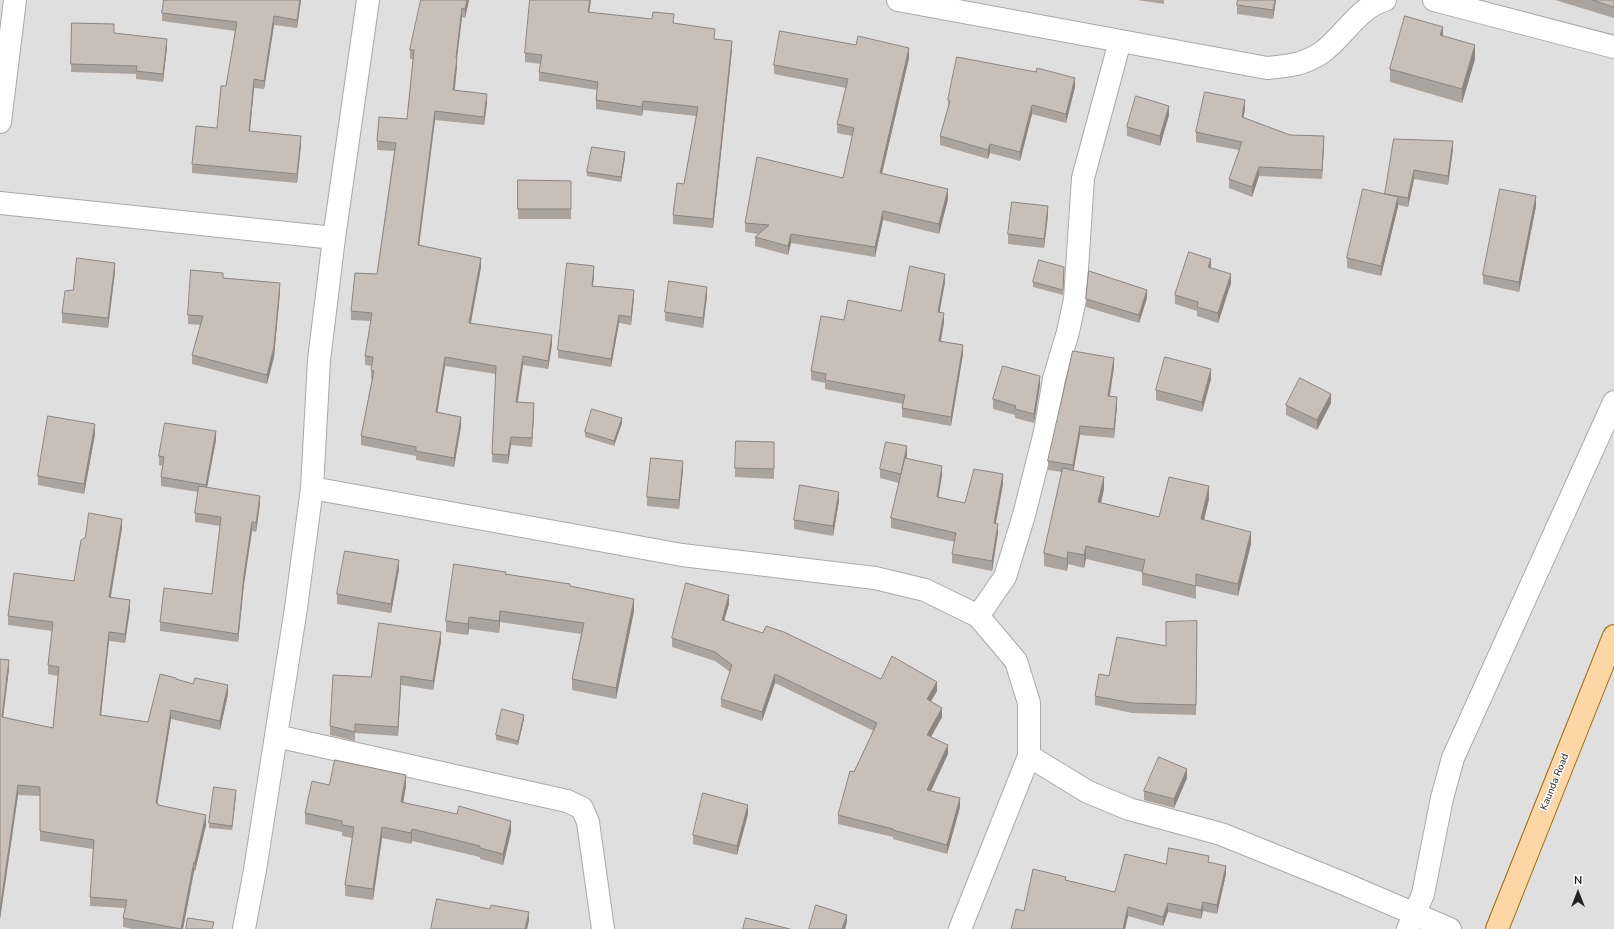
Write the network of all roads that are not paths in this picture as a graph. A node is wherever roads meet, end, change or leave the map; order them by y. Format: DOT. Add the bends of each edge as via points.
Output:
graph roads {
  1 [pos="15,0"];
  2 [pos="368,0"];
  3 [pos="898,0"];
  4 [pos="1434,0"];
  5 [pos="1380,1"];
  6 [pos="957,5"];
  7 [pos="1120,42"];
  8 [pos="1614,47"];
  9 [pos="0,122"];
  10 [pos="0,203"];
  11 [pos="334,238"];
  12 [pos="1614,402"];
  13 [pos="312,488"];
  14 [pos="978,616"];
  15 [pos="1614,636"];
  16 [pos="276,736"];
  17 [pos="1029,756"];
  18 [pos="1411,921"];
  19 [pos="244,929"];
  20 [pos="603,929"];
  21 [pos="960,929"];
  22 [pos="1450,929"];
  23 [pos="1496,929"];
  1 -- 9 [label="street"];
  2 -- 11 [label="street"];
  3 -- 6 [label="street"];
  4 -- 8 [label="street"];
  5 -- 7 [label="street" via="1359,16 1321,53 1297,65 1267,68"];
  6 -- 7 [label="street"];
  7 -- 14 [label="street" via="1083,178 1075,299 1054,379 1045,432 1005,577"];
  10 -- 11 [label="street"];
  11 -- 13 [label="street" via="319,360"];
  12 -- 18 [label="street" via="1453,758 1442,798 1423,894"];
  13 -- 14 [label="street" via="682,555 875,578 925,590"];
  13 -- 16 [label="street"];
  14 -- 17 [label="street" via="1016,661 1029,703"];
  15 -- 23 [label="main road, Kaunda Road"];
  16 -- 19 [label="street"];
  16 -- 20 [label="street" via="567,801 582,808 588,822"];
  17 -- 18 [label="street" via="1095,795 1129,809 1221,834"];
  17 -- 21 [label="street"];
  18 -- 22 [label="street"];
}
